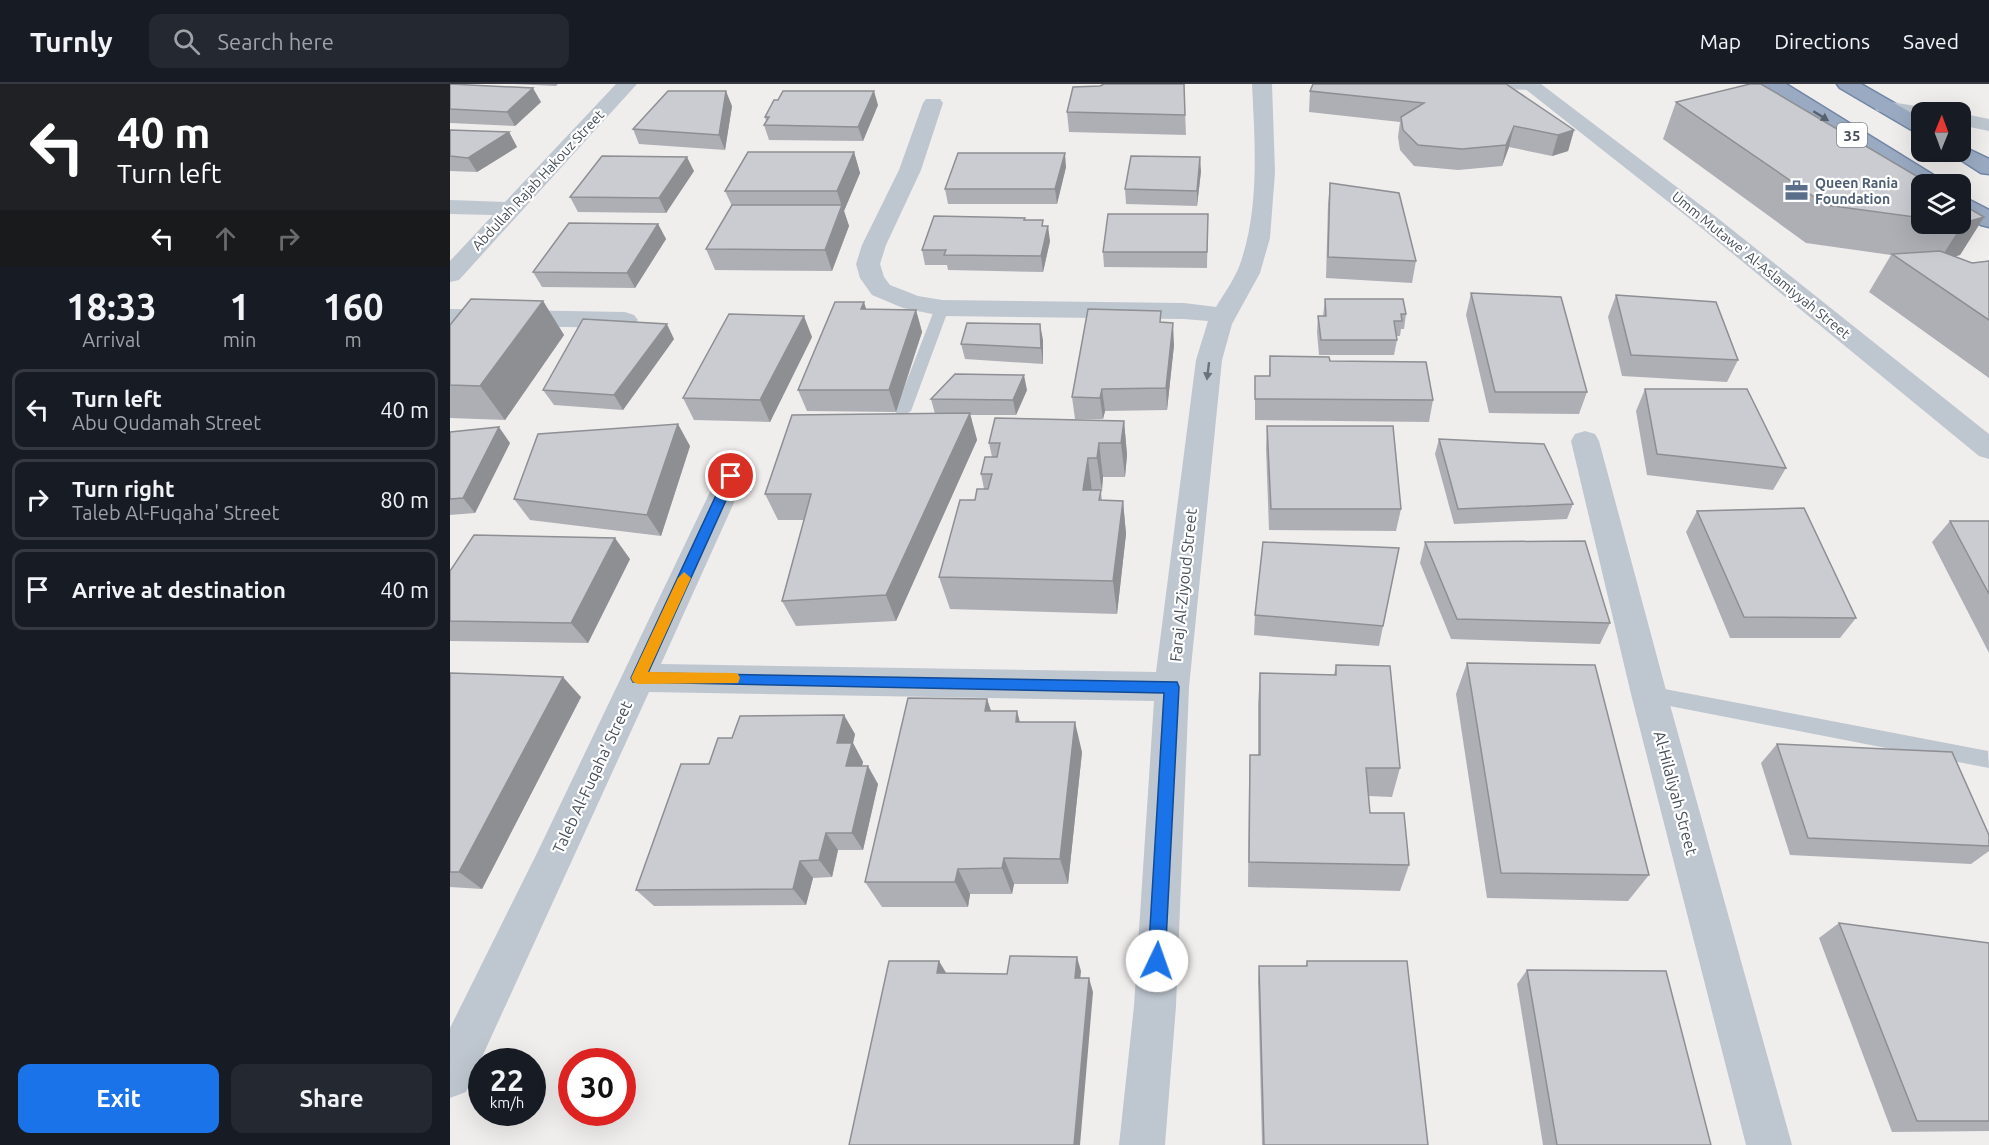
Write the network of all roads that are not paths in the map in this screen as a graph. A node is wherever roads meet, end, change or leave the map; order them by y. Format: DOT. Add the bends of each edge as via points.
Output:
graph roads {
  1 [pos="627,84"];
  2 [pos="1263,84"];
  3 [pos="1772,84"];
  4 [pos="1847,84"];
  5 [pos="1476,86"];
  6 [pos="1531,86"];
  7 [pos="933,103"];
  8 [pos="1884,107"];
  9 [pos="1911,111"];
  10 [pos="1971,121"];
  11 [pos="1911,122"];
  12 [pos="1989,125"];
  13 [pos="1971,157"];
  14 [pos="1989,168"];
  15 [pos="1916,174"];
  16 [pos="450,207"];
  17 [pos="510,209"];
  18 [pos="1971,209"];
  19 [pos="1989,220"];
  20 [pos="450,275"];
  21 [pos="942,308"];
  22 [pos="1223,315"];
  23 [pos="450,317"];
  24 [pos="625,320"];
  25 [pos="903,411"];
  26 [pos="1585,441"];
  27 [pos="1989,449"];
  28 [pos="731,476"];
  29 [pos="638,678"];
  30 [pos="1172,687"];
  31 [pos="1649,694"];
  32 [pos="1988,760"];
  33 [pos="450,1076"];
  34 [pos="1142,1145"];
  35 [pos="1769,1145"];
  1 -- 17 [label="street, Abdullah Rajab Hakouz Street"];
  2 -- 22 [label="street, Faraj Al-Ziyoud Street" via="1264,187 1258,237 1247,277"];
  3 -- 15 [label="highway, 35, one-way"];
  4 -- 8 [label="highway, 35"];
  5 -- 6 [label="lane"];
  6 -- 27 [label="street, Umm Mutawe' Al-Aslamiyyah Street" via="1707,221"];
  7 -- 21 [label="street" via="910,170 868,264 881,290 912,303"];
  8 -- 9 [label="street"];
  8 -- 11 [label="highway, 35"];
  10 -- 12 [label="street"];
  13 -- 14 [label="highway"];
  16 -- 17 [label="street"];
  17 -- 20 [label="street, Abdullah Rajab Hakouz Street"];
  18 -- 19 [label="highway"];
  21 -- 22 [label="street" via="1184,311"];
  21 -- 25 [label="lane"];
  22 -- 30 [label="street, Faraj Al-Ziyoud Street, one-way" via="1209,360"];
  23 -- 24 [label="street"];
  26 -- 31 [label="street, Al-Hilaliyah Street"];
  28 -- 29 [label="street, Taleb Al-Fuqaha' Street"];
  29 -- 30 [label="street"];
  29 -- 33 [label="street, Taleb Al-Fuqaha' Street"];
  30 -- 34 [label="street, Faraj Al-Ziyoud Street" via="1155,1006"];
  31 -- 32 [label="lane"];
  31 -- 35 [label="street, Al-Hilaliyah Street"];
}
